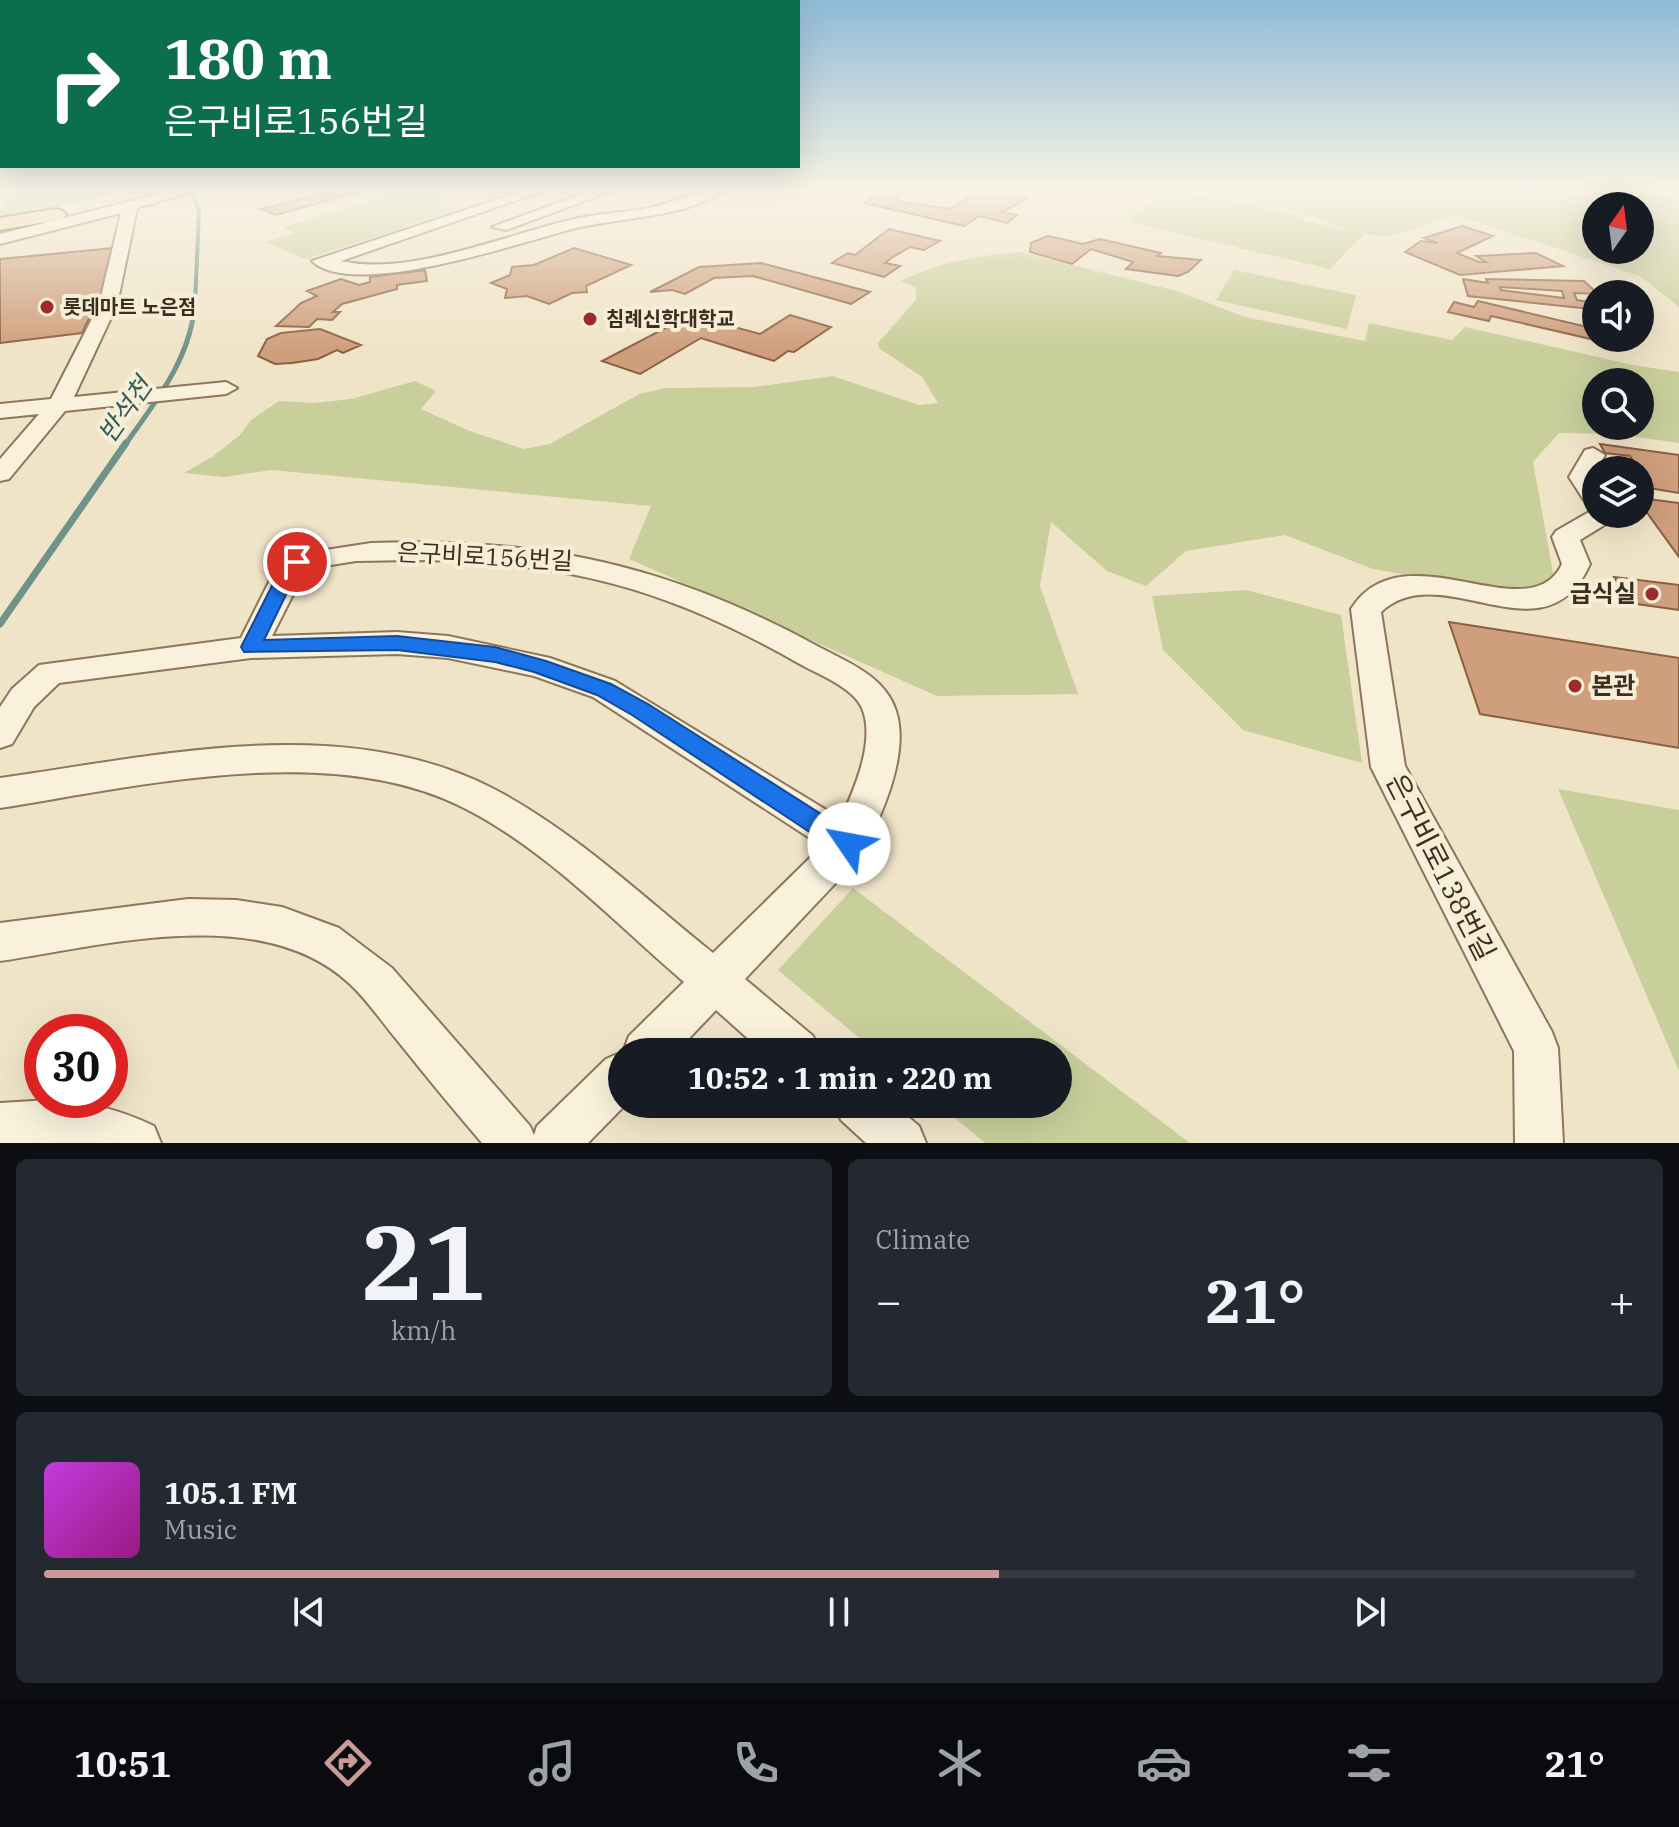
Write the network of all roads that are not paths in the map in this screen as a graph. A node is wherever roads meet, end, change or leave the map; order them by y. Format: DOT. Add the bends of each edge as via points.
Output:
graph roads {
  1 [pos="122,243"];
  2 [pos="373,243"];
  3 [pos="458,243"];
  4 [pos="507,243"];
  5 [pos="454,257"];
  6 [pos="226,388"];
  7 [pos="60,403"];
  8 [pos="0,411"];
  9 [pos="0,474"];
  10 [pos="1583,528"];
  11 [pos="251,647"];
  12 [pos="0,735"];
  13 [pos="0,793"];
  14 [pos="849,844"];
  15 [pos="0,942"];
  16 [pos="716,981"];
  17 [pos="659,1038"];
  18 [pos="781,1038"];
  19 [pos="608,1089"];
  20 [pos="873,1118"];
  21 [pos="0,1127"];
  22 [pos="137,1143"];
  23 [pos="513,1143"];
  24 [pos="554,1143"];
  25 [pos="902,1143"];
  26 [pos="1539,1143"];
  1 -- 7 [label="street" via="108,305"];
  2 -- 5 [label="street" via="321,261 335,267 366,267"];
  3 -- 5 [label="street"];
  4 -- 5 [label="street"];
  6 -- 7 [label="street"];
  7 -- 8 [label="street"];
  7 -- 9 [label="street"];
  10 -- 26 [label="street, 은구비로138번길" via="1565,537 1576,564 1565,585 1530,600 1415,582 1378,593 1366,609 1388,767 1536,1048"];
  11 -- 12 [label="street" via="50,673 23,698"];
  11 -- 14 [label="street" via="397,643 480,652 539,666 604,689 640,709"];
  11 -- 14 [label="street, 은구비로156번길" via="289,570 314,557 381,551 511,554 595,564 662,585 765,629 863,688 879,709 873,780"];
  13 -- 16 [label="street" via="246,763 366,764 420,775 469,793 518,821"];
  14 -- 16 [label="street, 은구비로156번길"];
  15 -- 23 [label="street" via="207,917 250,919 292,929 324,942 362,968"];
  16 -- 17 [label="street, 은구비로156번길"];
  16 -- 18 [label="street"];
  19 -- 24 [label="street"];
  20 -- 25 [label="street"];
  21 -- 22 [label="street" via="81,1126"];
}
